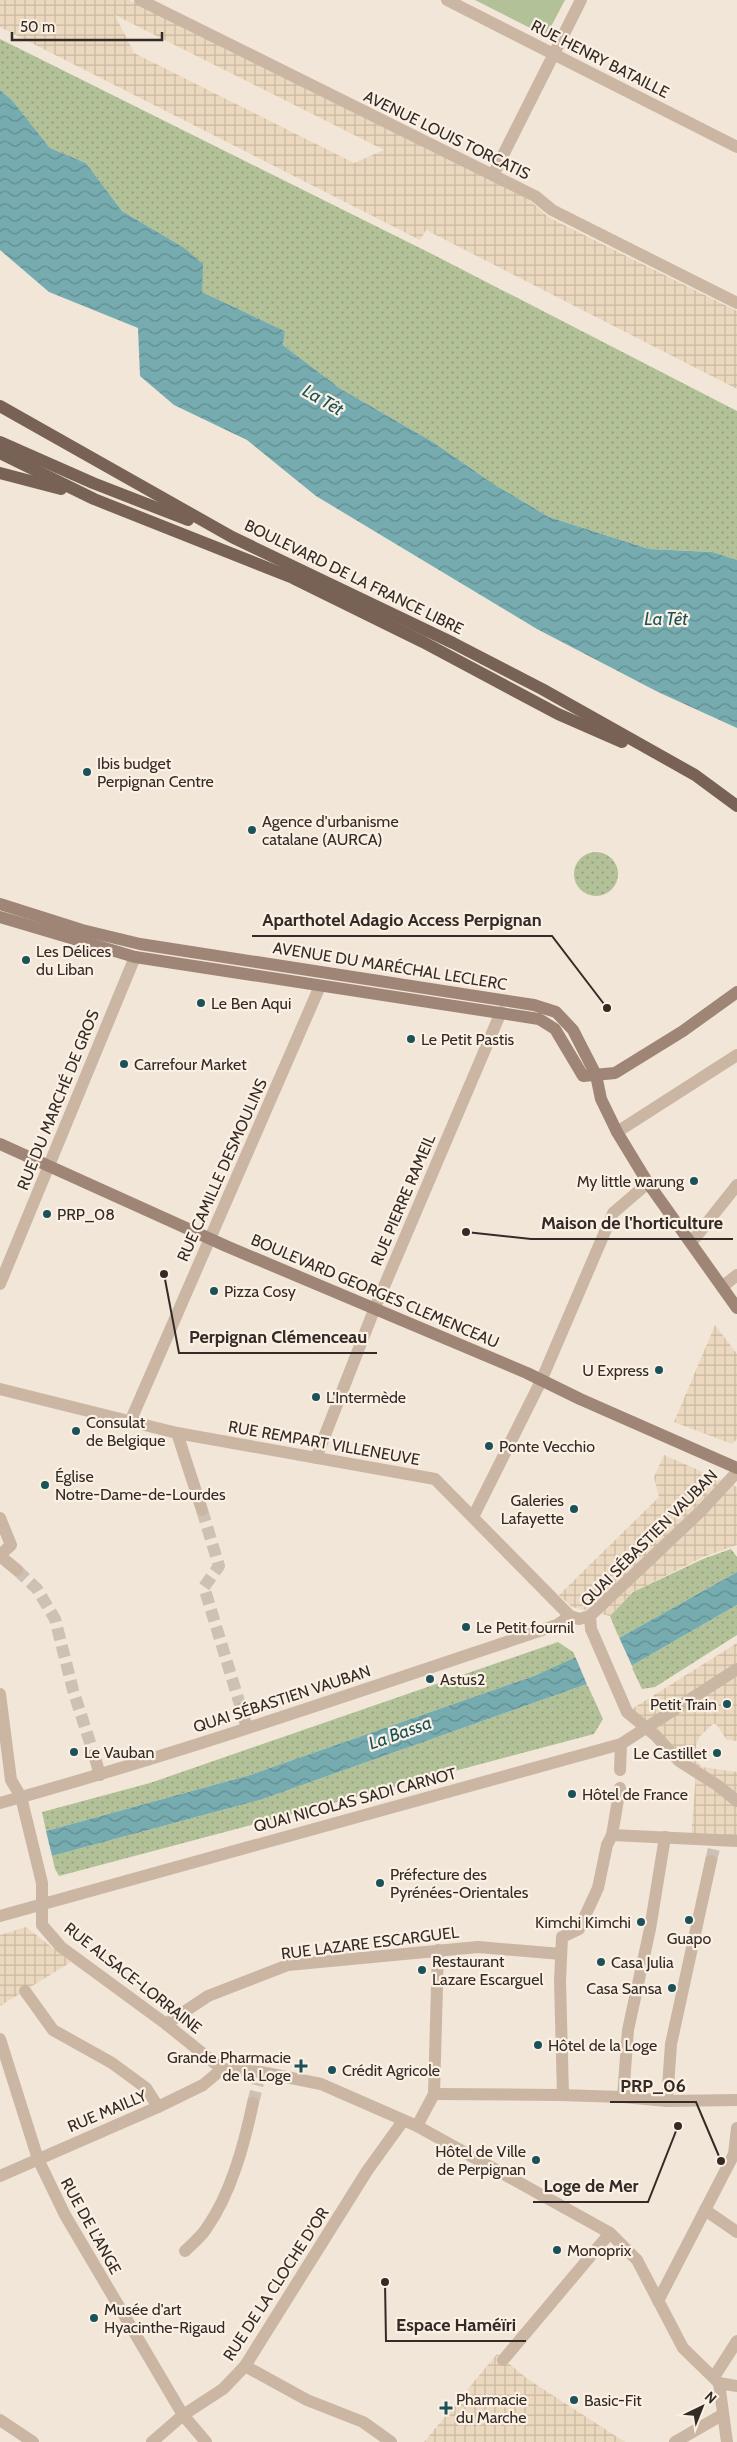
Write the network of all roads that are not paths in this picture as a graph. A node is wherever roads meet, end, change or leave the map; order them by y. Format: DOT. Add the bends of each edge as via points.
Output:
graph roads {
  1 [pos="140,0"];
  2 [pos="448,0"];
  3 [pos="581,0"];
  4 [pos="554,53"];
  5 [pos="737,147"];
  6 [pos="493,175"];
  7 [pos="737,303"];
  8 [pos="0,406"];
  9 [pos="0,442"];
  10 [pos="0,453"];
  11 [pos="0,473"];
  12 [pos="94,499"];
  13 [pos="232,537"];
  14 [pos="695,775"];
  15 [pos="737,806"];
  16 [pos="0,904"];
  17 [pos="0,917"];
  18 [pos="140,944"];
  19 [pos="135,957"];
  20 [pos="322,980"];
  21 [pos="737,992"];
  22 [pos="503,1006"];
  23 [pos="737,1055"];
  24 [pos="596,1075"];
  25 [pos="618,1132"];
  26 [pos="0,1144"];
  27 [pos="48,1166"];
  28 [pos="648,1183"];
  29 [pos="737,1185"];
  30 [pos="209,1238"];
  31 [pos="691,1243"];
  32 [pos="737,1274"];
  33 [pos="0,1284"];
  34 [pos="722,1287"];
  35 [pos="737,1308"];
  36 [pos="374,1310"];
  37 [pos="541,1381"];
  38 [pos="0,1389"];
  39 [pos="130,1422"];
  40 [pos="178,1433"];
  41 [pos="316,1458"];
  42 [pos="737,1468"];
  43 [pos="737,1472"];
  44 [pos="202,1510"];
  45 [pos="473,1517"];
  46 [pos="0,1518"];
  47 [pos="0,1555"];
  48 [pos="17,1570"];
  49 [pos="570,1616"];
  50 [pos="590,1623"];
  51 [pos="737,1669"];
  52 [pos="0,1697"];
  53 [pos="242,1708"];
  54 [pos="247,1728"];
  55 [pos="647,1729"];
  56 [pos="621,1744"];
  57 [pos="95,1758"];
  58 [pos="620,1770"];
  59 [pos="100,1775"];
  60 [pos="620,1788"];
  61 [pos="21,1797"];
  62 [pos="737,1801"];
  63 [pos="0,1803"];
  64 [pos="612,1835"];
  65 [pos="665,1836"];
  66 [pos="737,1841"];
  67 [pos="711,1861"];
  68 [pos="43,1904"];
  69 [pos="0,1916"];
  70 [pos="438,1950"];
  71 [pos="561,1954"];
  72 [pos="25,1991"];
  73 [pos="166,2024"];
  74 [pos="0,2039"];
  75 [pos="222,2070"];
  76 [pos="434,2094"];
  77 [pos="563,2095"];
  78 [pos="623,2097"];
  79 [pos="737,2100"];
  80 [pos="667,2101"];
  81 [pos="253,2103"];
  82 [pos="158,2107"];
  83 [pos="403,2121"];
  84 [pos="417,2126"];
  85 [pos="737,2128"];
  86 [pos="38,2159"];
  87 [pos="0,2176"];
  88 [pos="705,2210"];
  89 [pos="737,2232"];
  90 [pos="610,2233"];
  91 [pos="185,2251"];
  92 [pos="658,2301"];
  93 [pos="737,2342"];
  94 [pos="503,2360"];
  95 [pos="245,2366"];
  96 [pos="716,2380"];
  97 [pos="737,2386"];
  98 [pos="183,2415"];
  99 [pos="722,2415"];
  100 [pos="0,2420"];
  101 [pos="375,2437"];
  102 [pos="32,2442"];
  103 [pos="152,2442"];
  104 [pos="206,2442"];
  105 [pos="391,2442"];
  106 [pos="675,2442"];
  107 [pos="727,2442"];
  1 -- 6 [label="street, AVENUE LOUIS TORCATIS"];
  2 -- 4 [label="street, RUE HENRY BATAILLE"];
  3 -- 4 [label="street"];
  4 -- 5 [label="street, RUE HENRY BATAILLE"];
  4 -- 6 [label="street"];
  6 -- 7 [label="street, AVENUE LOUIS TORCATIS" via="535,196 552,210"];
  8 -- 13 [label="main road, BOULEVARD DE LA FRANCE LIBRE"];
  9 -- 13 [label="main road" via="93,483"];
  10 -- 12 [label="main road, BOULEVARD DE LA FRANCE LIBRE"];
  11 -- 12 [label="main road"];
  12 -- 14 [label="main road, BOULEVARD DE LA FRANCE LIBRE" via="293,578 558,714"];
  13 -- 14 [label="main road, BOULEVARD DE LA FRANCE LIBRE" via="453,643"];
  14 -- 15 [label="main road, BOULEVARD DE LA FRANCE LIBRE"];
  16 -- 18 [label="street, AVENUE DU MARÉCHAL LECLERC"];
  17 -- 19 [label="street, AVENUE DU MARÉCHAL LECLERC"];
  18 -- 19 [label="street"];
  18 -- 20 [label="street, AVENUE DU MARÉCHAL LECLERC"];
  19 -- 20 [label="street, AVENUE DU MARÉCHAL LECLERC"];
  19 -- 27 [label="street, RUE DU MARCHÉ DE GROS"];
  20 -- 22 [label="street, AVENUE DU MARÉCHAL LECLERC"];
  20 -- 30 [label="street, RUE CAMILLE DESMOULINS"];
  21 -- 24 [label="street" via="637,1060 614,1073"];
  22 -- 24 [label="street, AVENUE DU MARÉCHAL LECLERC" via="540,1019 555,1029 583,1076"];
  22 -- 36 [label="street, RUE PIERRE RAMEIL"];
  23 -- 25 [label="street"];
  24 -- 25 [label="street" via="601,1099"];
  25 -- 28 [label="street"];
  26 -- 27 [label="street, BOULEVARD GEORGES CLEMENCEAU"];
  27 -- 30 [label="street, BOULEVARD GEORGES CLEMENCEAU"];
  27 -- 33 [label="street, RUE DU MARCHÉ DE GROS"];
  28 -- 31 [label="street"];
  28 -- 37 [label="street" via="613,1213"];
  29 -- 31 [label="street"];
  30 -- 36 [label="street, BOULEVARD GEORGES CLEMENCEAU"];
  30 -- 39 [label="street, RUE CAMILLE DESMOULINS"];
  31 -- 34 [label="street"];
  32 -- 34 [label="street"];
  34 -- 35 [label="street"];
  36 -- 37 [label="street, BOULEVARD GEORGES CLEMENCEAU"];
  36 -- 41 [label="street, RUE PIERRE RAMEIL"];
  37 -- 42 [label="street, BOULEVARD GEORGES CLEMENCEAU"];
  37 -- 45 [label="street"];
  38 -- 39 [label="street, RUE REMPART VILLENEUVE"];
  39 -- 40 [label="street, RUE REMPART VILLENEUVE"];
  40 -- 41 [label="street, RUE REMPART VILLENEUVE"];
  40 -- 44 [label="street"];
  41 -- 45 [label="street, RUE REMPART VILLENEUVE" via="434,1479"];
  43 -- 50 [label="street, QUAI SÉBASTIEN VAUBAN"];
  45 -- 49 [label="street, RUE REMPART VILLENEUVE"];
  46 -- 47 [label="street" via="11,1545"];
  47 -- 48 [label="street"];
  49 -- 50 [label="street"];
  49 -- 54 [label="street, QUAI SÉBASTIEN VAUBAN" via="557,1625"];
  50 -- 55 [label="street" via="627,1712"];
  51 -- 55 [label="street, QUAI NICOLAS SADI CARNOT"];
  52 -- 61 [label="street, RUE ALSACE-LORRAINE" via="11,1780"];
  53 -- 54 [label="street"];
  54 -- 59 [label="street, QUAI SÉBASTIEN VAUBAN"];
  55 -- 56 [label="street, QUAI NICOLAS SADI CARNOT"];
  55 -- 62 [label="street" via="679,1760"];
  56 -- 58 [label="street"];
  56 -- 68 [label="street, QUAI NICOLAS SADI CARNOT"];
  57 -- 59 [label="street"];
  59 -- 61 [label="street, QUAI SÉBASTIEN VAUBAN"];
  60 -- 64 [label="street"];
  61 -- 63 [label="street, QUAI SÉBASTIEN VAUBAN"];
  61 -- 68 [label="street, RUE ALSACE-LORRAINE" via="42,1882"];
  64 -- 65 [label="street"];
  64 -- 71 [label="street" via="592,1904 579,1929 562,1937"];
  65 -- 66 [label="street" via="715,1844"];
  65 -- 78 [label="street" via="650,1929 628,2030"];
  67 -- 80 [label="street" via="671,2044"];
  68 -- 69 [label="street, QUAI NICOLAS SADI CARNOT"];
  68 -- 73 [label="street, RUE ALSACE-LORRAINE" via="42,1925 61,1947"];
  70 -- 71 [label="street, RUE LAZARE ESCARGUEL" via="478,1947"];
  70 -- 73 [label="street, RUE LAZARE ESCARGUEL" via="288,1966 208,1996"];
  70 -- 76 [label="street"];
  71 -- 77 [label="street"];
  72 -- 82 [label="street" via="53,2030 112,2062 146,2088"];
  73 -- 75 [label="street, RUE ALSACE-LORRAINE"];
  74 -- 86 [label="street, RUE DE L'ANGE"];
  75 -- 82 [label="street, RUE MAILLY" via="203,2085"];
  75 -- 83 [label="street" via="259,2078 321,2084"];
  76 -- 77 [label="street"];
  76 -- 84 [label="street"];
  77 -- 78 [label="street"];
  78 -- 80 [label="street"];
  79 -- 80 [label="street"];
  81 -- 91 [label="street" via="248,2130 223,2197 206,2230"];
  82 -- 86 [label="street, RUE MAILLY"];
  83 -- 84 [label="street"];
  83 -- 95 [label="street, RUE DE LA CLOCHE D'OR" via="367,2171"];
  84 -- 90 [label="street"];
  85 -- 88 [label="street" via="734,2154"];
  86 -- 87 [label="street, RUE MAILLY"];
  86 -- 98 [label="street, RUE DE L'ANGE" via="65,2215"];
  88 -- 89 [label="street"];
  88 -- 92 [label="street"];
  90 -- 92 [label="street" via="637,2260"];
  90 -- 94 [label="street"];
  92 -- 96 [label="street" via="683,2348"];
  93 -- 96 [label="street"];
  95 -- 98 [label="street, RUE DE LA CLOCHE D'OR" via="223,2390"];
  95 -- 101 [label="street" via="306,2400 363,2422"];
  96 -- 97 [label="street"];
  96 -- 99 [label="street"];
  98 -- 103 [label="street, RUE DE LA CLOCHE D'OR"];
  98 -- 104 [label="street, RUE DE L'ANGE"];
  99 -- 106 [label="street"];
  99 -- 107 [label="street"];
  100 -- 102 [label="street"];
  101 -- 105 [label="street"];
}
